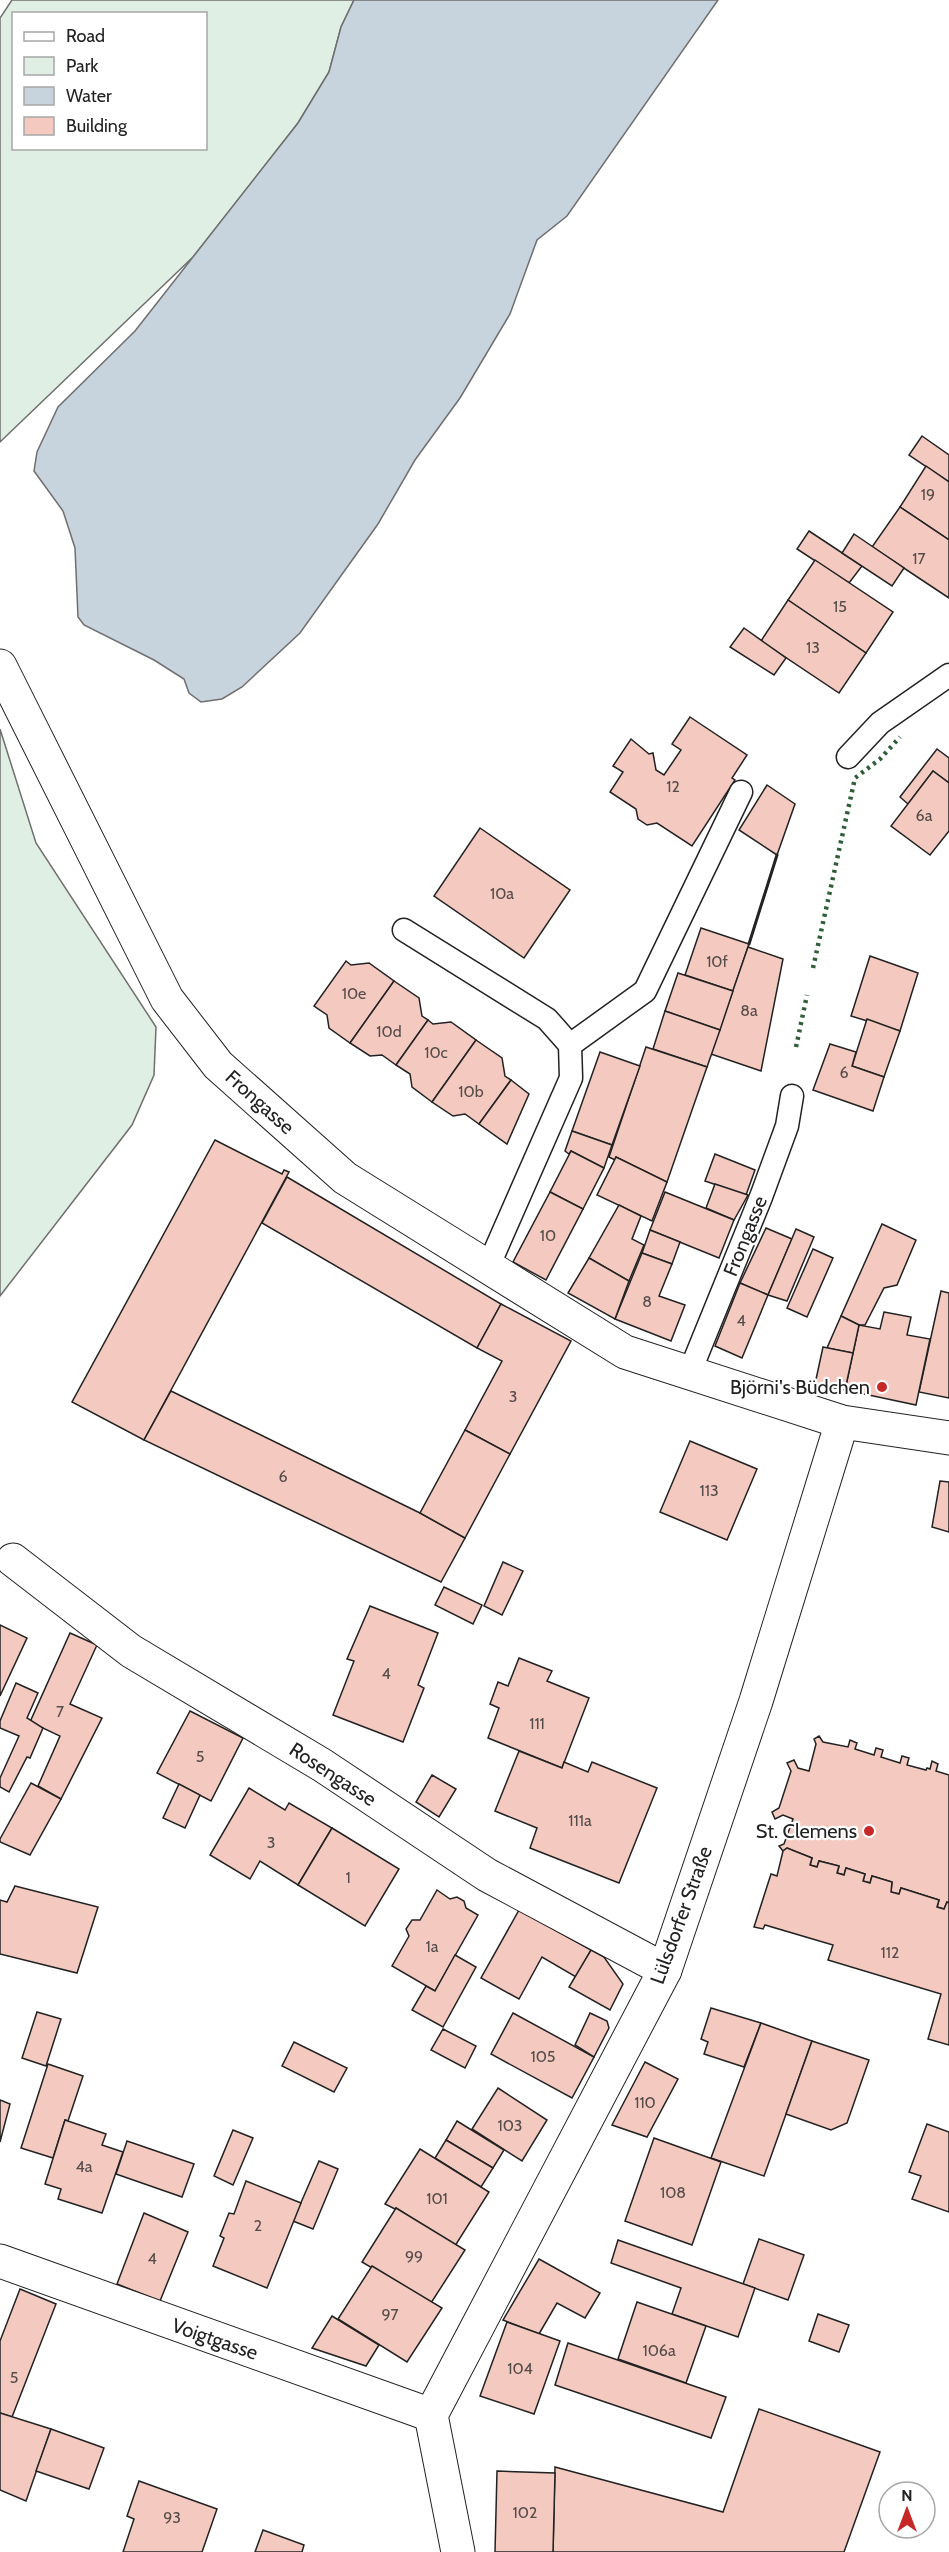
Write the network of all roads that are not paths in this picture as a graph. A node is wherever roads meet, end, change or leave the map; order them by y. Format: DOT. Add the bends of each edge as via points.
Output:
graph roads {
  1 [pos="0,666"];
  2 [pos="949,675"];
  3 [pos="848,757"];
  4 [pos="741,792"];
  5 [pos="404,930"];
  6 [pos="570,1045"];
  7 [pos="792,1096"];
  8 [pos="488,1267"];
  9 [pos="689,1374"];
  10 [pos="842,1422"];
  11 [pos="949,1438"];
  12 [pos="13,1560"];
  13 [pos="665,1970"];
  14 [pos="0,2261"];
  15 [pos="431,2415"];
  16 [pos="458,2552"];
  1 -- 8 [label="street, Frongasse" via="167,999 218,1065 345,1178"];
  2 -- 3 [label="lane" via="880,723"];
  4 -- 6 [label="lane" via="645,991"];
  5 -- 6 [label="lane" via="547,1018"];
  6 -- 8 [label="lane" via="571,1078"];
  7 -- 9 [label="lane, Frongasse" via="787,1126 761,1197"];
  8 -- 9 [label="street, Frongasse" via="625,1352"];
  9 -- 10 [label="street, Frongasse"];
  10 -- 11 [label="street"];
  10 -- 13 [label="street, Lülsdorfer Straße" via="756,1701"];
  12 -- 13 [label="street, Rosengasse" via="131,1651 322,1764 487,1875"];
  13 -- 15 [label="street, Lülsdorfer Straße"];
  14 -- 15 [label="street, Voigtgasse"];
  15 -- 16 [label="street"];
}
